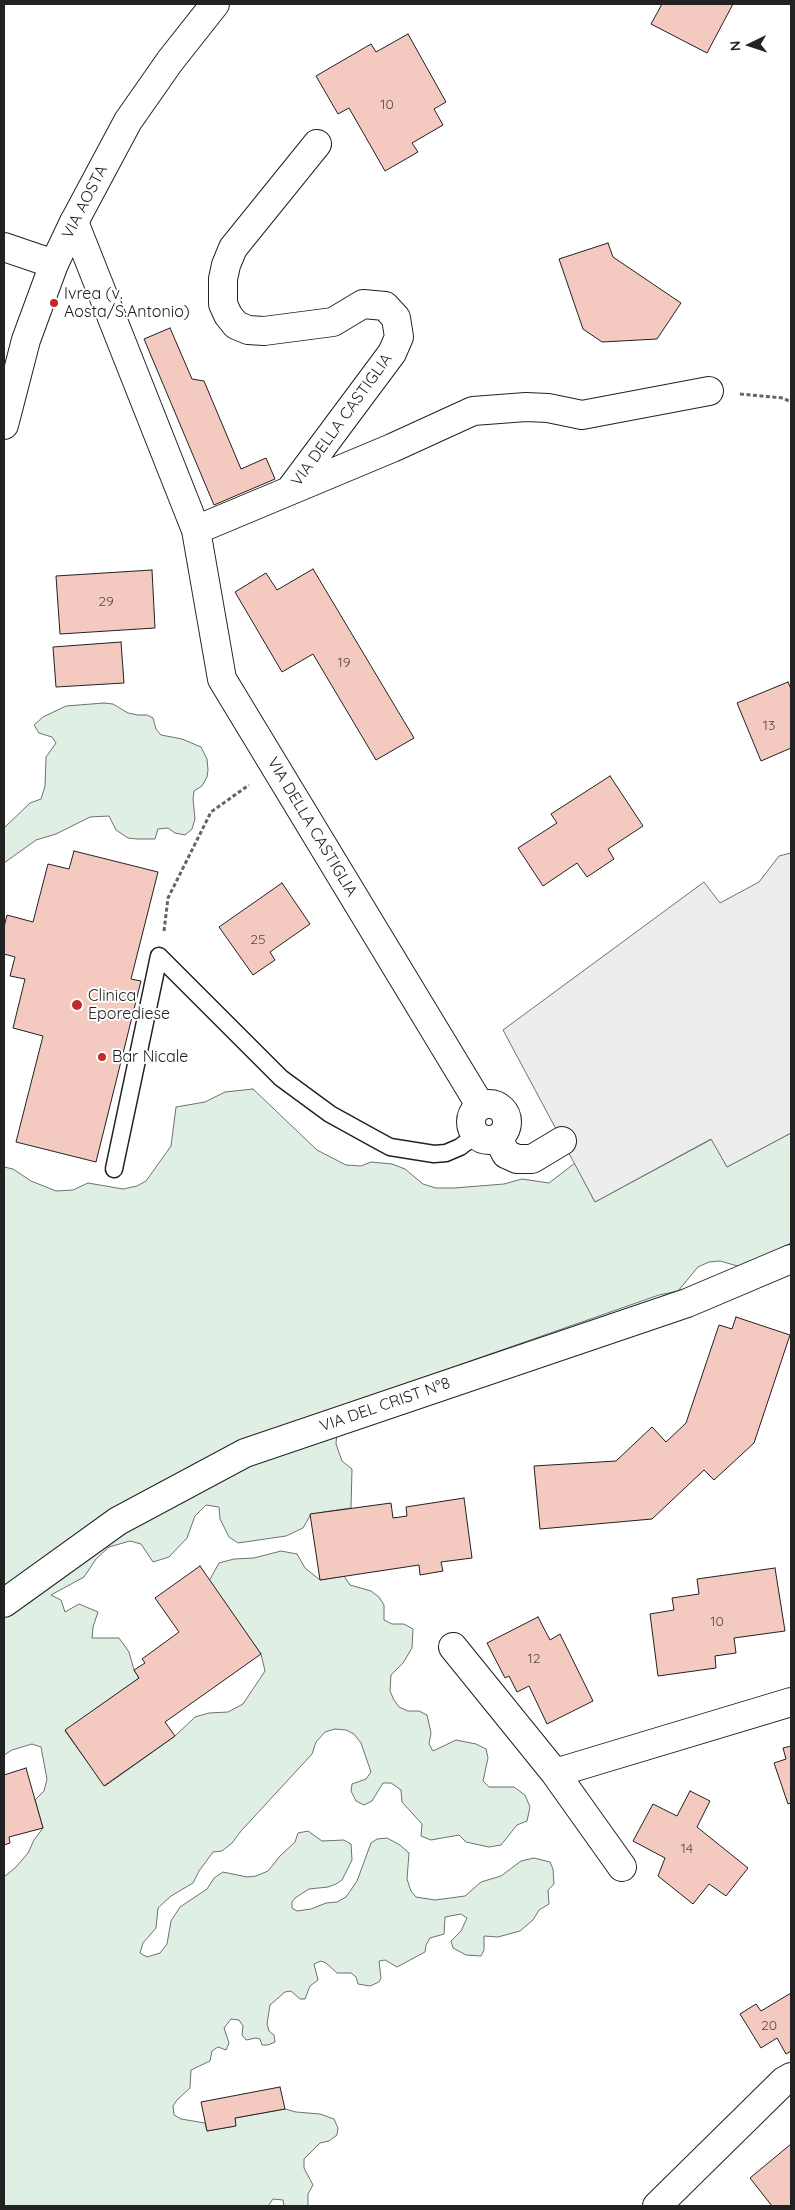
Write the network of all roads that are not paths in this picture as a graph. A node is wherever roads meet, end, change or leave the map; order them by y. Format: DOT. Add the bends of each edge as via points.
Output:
graph roads {
  1 [pos="215,4"];
  2 [pos="317,144"];
  3 [pos="74,222"];
  4 [pos="4,247"];
  5 [pos="54,264"];
  6 [pos="709,391"];
  7 [pos="4,425"];
  8 [pos="289,491"];
  9 [pos="196,530"];
  10 [pos="487,1137"];
  11 [pos="562,1141"];
  12 [pos="114,1169"];
  13 [pos="791,1259"];
  14 [pos="4,1603"];
  15 [pos="453,1647"];
  16 [pos="791,1702"];
  17 [pos="555,1774"];
  18 [pos="622,1867"];
  19 [pos="791,2077"];
  20 [pos="657,2206"];
  1 -- 3 [label="street, VIA AOSTA" via="128,121"];
  2 -- 8 [label="street, VIA DELLA CASTIGLIA" via="232,248 226,265 223,304 236,325 264,331 333,322 363,304 385,306 396,318 399,337 392,353"];
  3 -- 5 [label="street, VIA AOSTA"];
  3 -- 9 [label="street, VIA DELLA CASTIGLIA"];
  4 -- 5 [label="street"];
  5 -- 7 [label="street, VIA AOSTA" via="26,340"];
  6 -- 8 [label="street, VIA DELLA CASTIGLIA" via="582,415 548,408 473,411"];
  8 -- 9 [label="street, VIA DELLA CASTIGLIA"];
  9 -- 10 [label="street, VIA DELLA CASTIGLIA" via="222,679 480,1105 494,1104 505,1112 507,1126"];
  10 -- 11 [label="street" via="516,1159 532,1159"];
  10 -- 12 [label="lane" via="446,1153 434,1154 390,1147 368,1136 330,1114 280,1078 159,956"];
  13 -- 14 [label="street, VIA DEL CRIST N°8" via="687,1303 245,1453 118,1521"];
  15 -- 17 [label="street"];
  16 -- 17 [label="street"];
  17 -- 18 [label="street"];
  19 -- 20 [label="street"];
}
